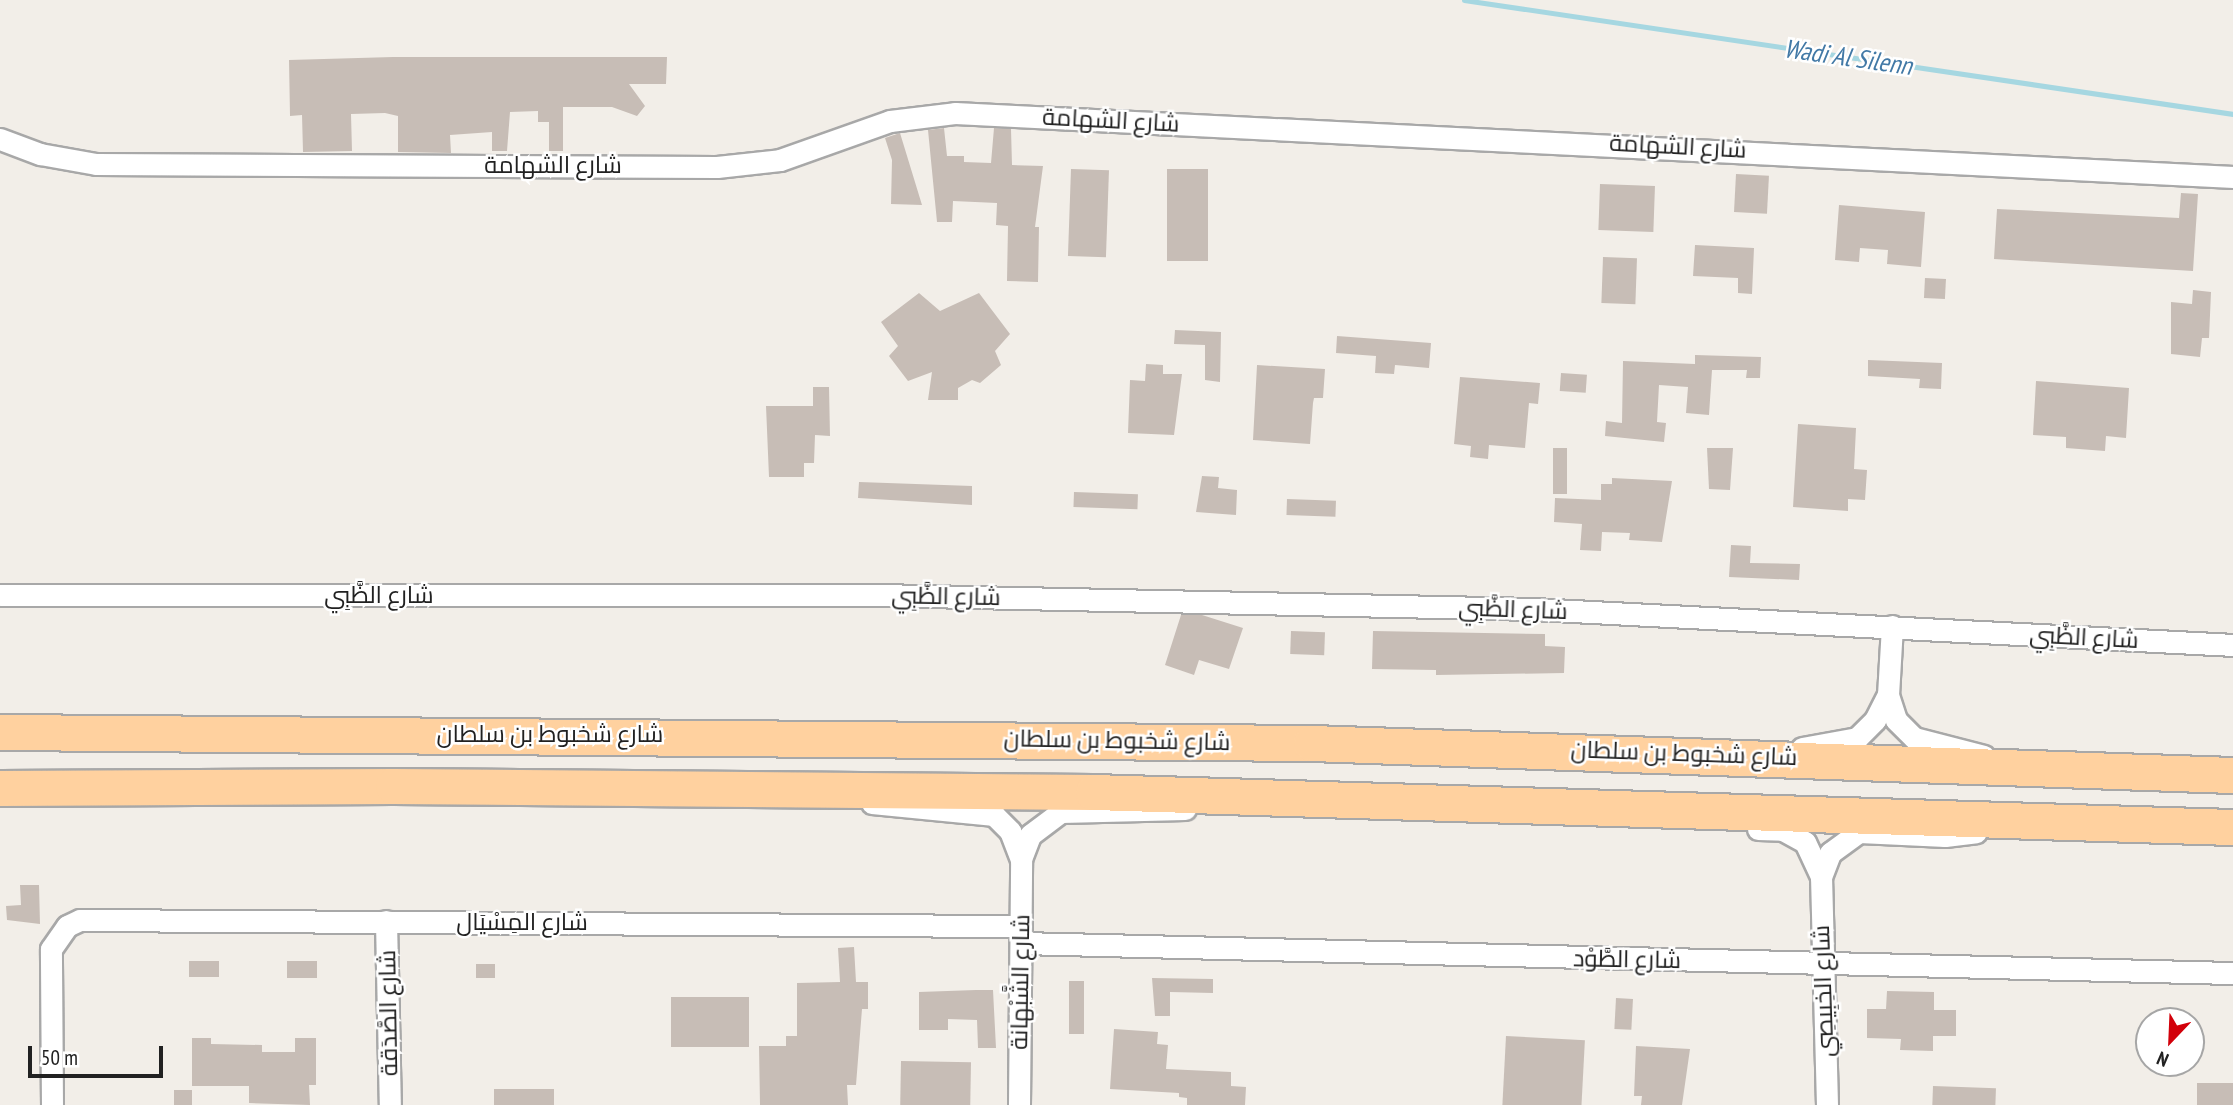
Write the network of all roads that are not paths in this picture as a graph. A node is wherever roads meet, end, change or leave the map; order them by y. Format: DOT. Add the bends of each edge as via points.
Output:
graph roads {
  1 [pos="0,139"];
  2 [pos="2233,177"];
  3 [pos="0,595"];
  4 [pos="1892,626"];
  5 [pos="2233,645"];
  6 [pos="1888,695"];
  7 [pos="0,732"];
  8 [pos="1779,756"];
  9 [pos="2003,764"];
  10 [pos="2233,775"];
  11 [pos="0,788"];
  12 [pos="812,788"];
  13 [pos="1238,795"];
  14 [pos="1612,805"];
  15 [pos="2028,819"];
  16 [pos="2233,827"];
  17 [pos="1021,859"];
  18 [pos="1821,877"];
  19 [pos="386,921"];
  20 [pos="1021,935"];
  21 [pos="1821,962"];
  22 [pos="2233,973"];
  23 [pos="52,1105"];
  24 [pos="390,1105"];
  25 [pos="1019,1105"];
  26 [pos="1827,1105"];
  1 -- 2 [label="street, شارع الشهامة" via="40,154 96,163 717,167 780,159 890,121 955,113"];
  3 -- 4 [label="street, شارع الظَّبِي" via="891,595 1533,609"];
  4 -- 5 [label="street, شارع الظَّبِي"];
  4 -- 6 [label="street"];
  6 -- 8 [label="street" via="1875,720 1857,738"];
  6 -- 9 [label="street" via="1896,720 1914,738"];
  7 -- 8 [label="main road, شارع شخبوط بن سلطان" via="899,737"];
  8 -- 9 [label="main road, شارع شخبوط بن سلطان"];
  9 -- 10 [label="main road, شارع شخبوط بن سلطان"];
  11 -- 12 [label="main road"];
  12 -- 13 [label="main road"];
  12 -- 17 [label="street, شارع الشَّبْهانة" via="881,805 994,815 1010,831"];
  13 -- 14 [label="main road"];
  13 -- 17 [label="street, شارع الشَّبْهانة" via="1166,811 1060,812 1030,835"];
  14 -- 15 [label="main road"];
  14 -- 18 [label="street, شارع الخِبِيصِي" via="1681,824 1783,830 1805,842"];
  15 -- 16 [label="main road"];
  15 -- 18 [label="street, شارع الخِبِيصِي" via="1945,836 1859,832 1830,853"];
  17 -- 20 [label="street, شارع الشَّبْهانة"];
  18 -- 21 [label="street, شارع الخِبِيصِي"];
  19 -- 20 [label="street, شارع المِسْيَال"];
  19 -- 23 [label="street, شارع المِسْيَال" via="80,920 57,936 50,963"];
  19 -- 24 [label="street, شارع الصَّدَقة"];
  20 -- 21 [label="street, شارع الطَّوْد"];
  20 -- 25 [label="street, شارع الشَّبْهانة"];
  21 -- 22 [label="street, شارع الطَّوْد"];
  21 -- 26 [label="street, شارع الخِبِيصِي"];
}
